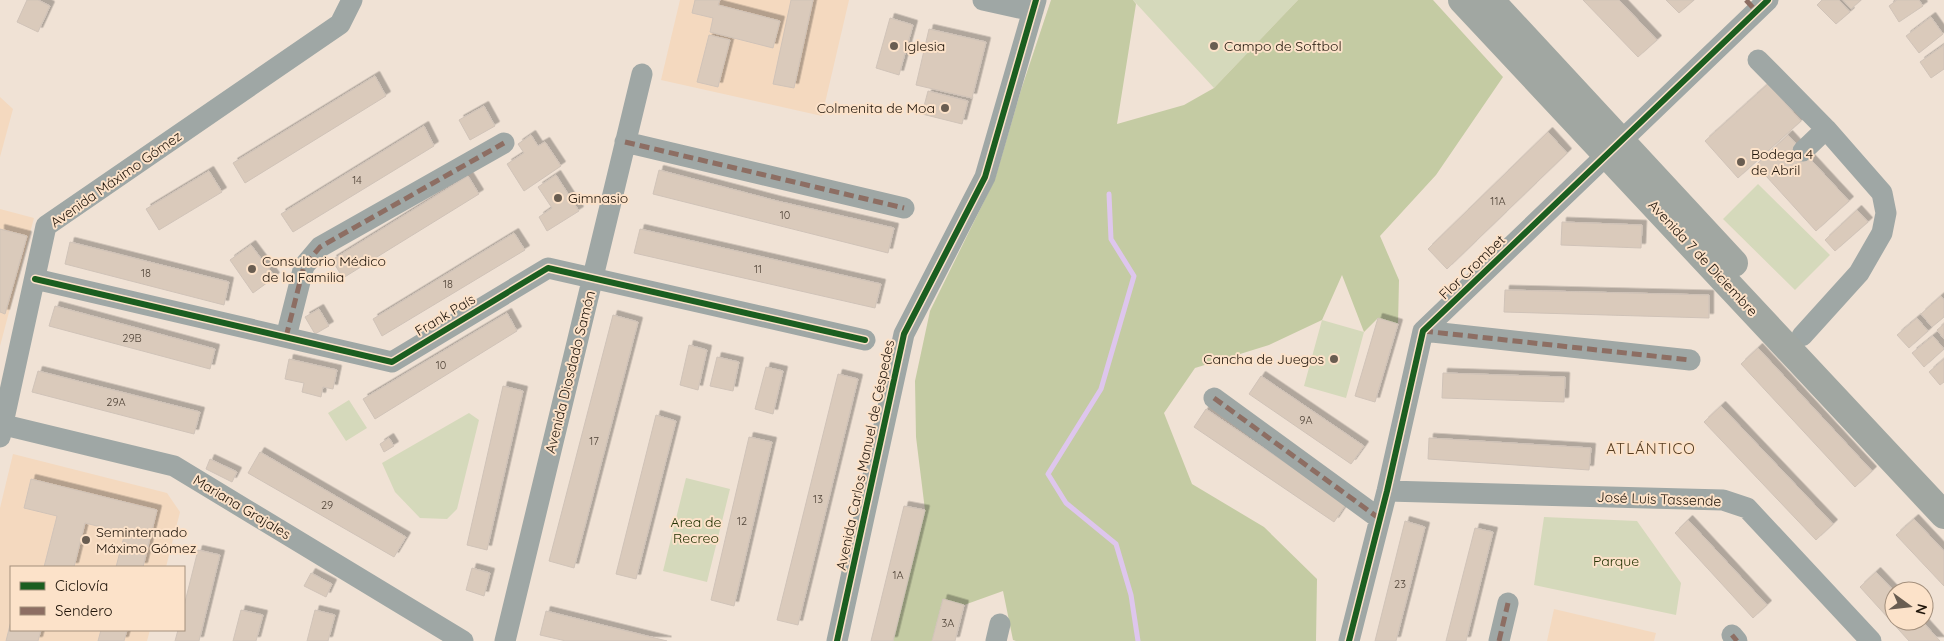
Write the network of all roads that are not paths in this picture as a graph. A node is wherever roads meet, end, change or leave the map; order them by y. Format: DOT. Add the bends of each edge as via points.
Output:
graph roads {
  1 [pos="352,0"];
  2 [pos="983,0"];
  3 [pos="1462,0"];
  4 [pos="1490,0"];
  5 [pos="1757,4"];
  6 [pos="1034,6"];
  7 [pos="1758,60"];
  8 [pos="642,74"];
  9 [pos="1826,129"];
  10 [pos="625,142"];
  11 [pos="504,143"];
  12 [pos="1614,148"];
  13 [pos="1803,151"];
  14 [pos="904,208"];
  15 [pos="592,278"];
  16 [pos="35,279"];
  17 [pos="1423,331"];
  18 [pos="1802,336"];
  19 [pos="286,337"];
  20 [pos="864,340"];
  21 [pos="1690,360"];
  22 [pos="1214,398"];
  23 [pos="1,429"];
  24 [pos="1944,490"];
  25 [pos="1387,491"];
  26 [pos="1944,515"];
  27 [pos="1380,519"];
  28 [pos="1508,603"];
  29 [pos="463,641"];
  30 [pos="505,641"];
  31 [pos="838,641"];
  32 [pos="1349,641"];
  33 [pos="1499,641"];
  34 [pos="1871,641"];
  1 -- 16 [label="street, Avenida Máximo Gómez" via="340,24 46,226"];
  2 -- 6 [label="street"];
  3 -- 12 [label="main road, Avenida 7 de Diciembre"];
  4 -- 12 [label="main road, Avenida 7 de Diciembre"];
  5 -- 12 [label="street, Flor Crombet"];
  6 -- 31 [label="street, Avenida Carlos Manuel de Céspedes" via="985,177 904,334"];
  7 -- 9 [label="street"];
  8 -- 10 [label="street, Avenida Diosdado Samón"];
  9 -- 13 [label="street"];
  9 -- 18 [label="street" via="1882,193 1886,213 1882,233 1859,273"];
  10 -- 14 [label="street"];
  10 -- 15 [label="street, Avenida Diosdado Samón"];
  11 -- 19 [label="street" via="320,247 304,266"];
  12 -- 17 [label="street, Flor Crombet"];
  12 -- 18 [label="main road, Avenida 7 de Diciembre"];
  12 -- 26 [label="main road, Avenida 7 de Diciembre"];
  15 -- 19 [label="street, Frank País" via="548,268 392,362"];
  15 -- 20 [label="street, Frank País"];
  15 -- 30 [label="street, Avenida Diosdado Samón"];
  16 -- 19 [label="street, Frank País"];
  16 -- 23 [label="street, Avenida Máximo Gómez"];
  17 -- 21 [label="street"];
  17 -- 25 [label="street"];
  18 -- 24 [label="main road, Avenida 7 de Diciembre"];
  22 -- 27 [label="street"];
  23 -- 29 [label="street, Mariana Grajales" via="174,466"];
  25 -- 27 [label="street"];
  25 -- 34 [label="street, José Luis Tassende" via="1723,500 1747,508"];
  27 -- 32 [label="street"];
  28 -- 33 [label="street"];
}
